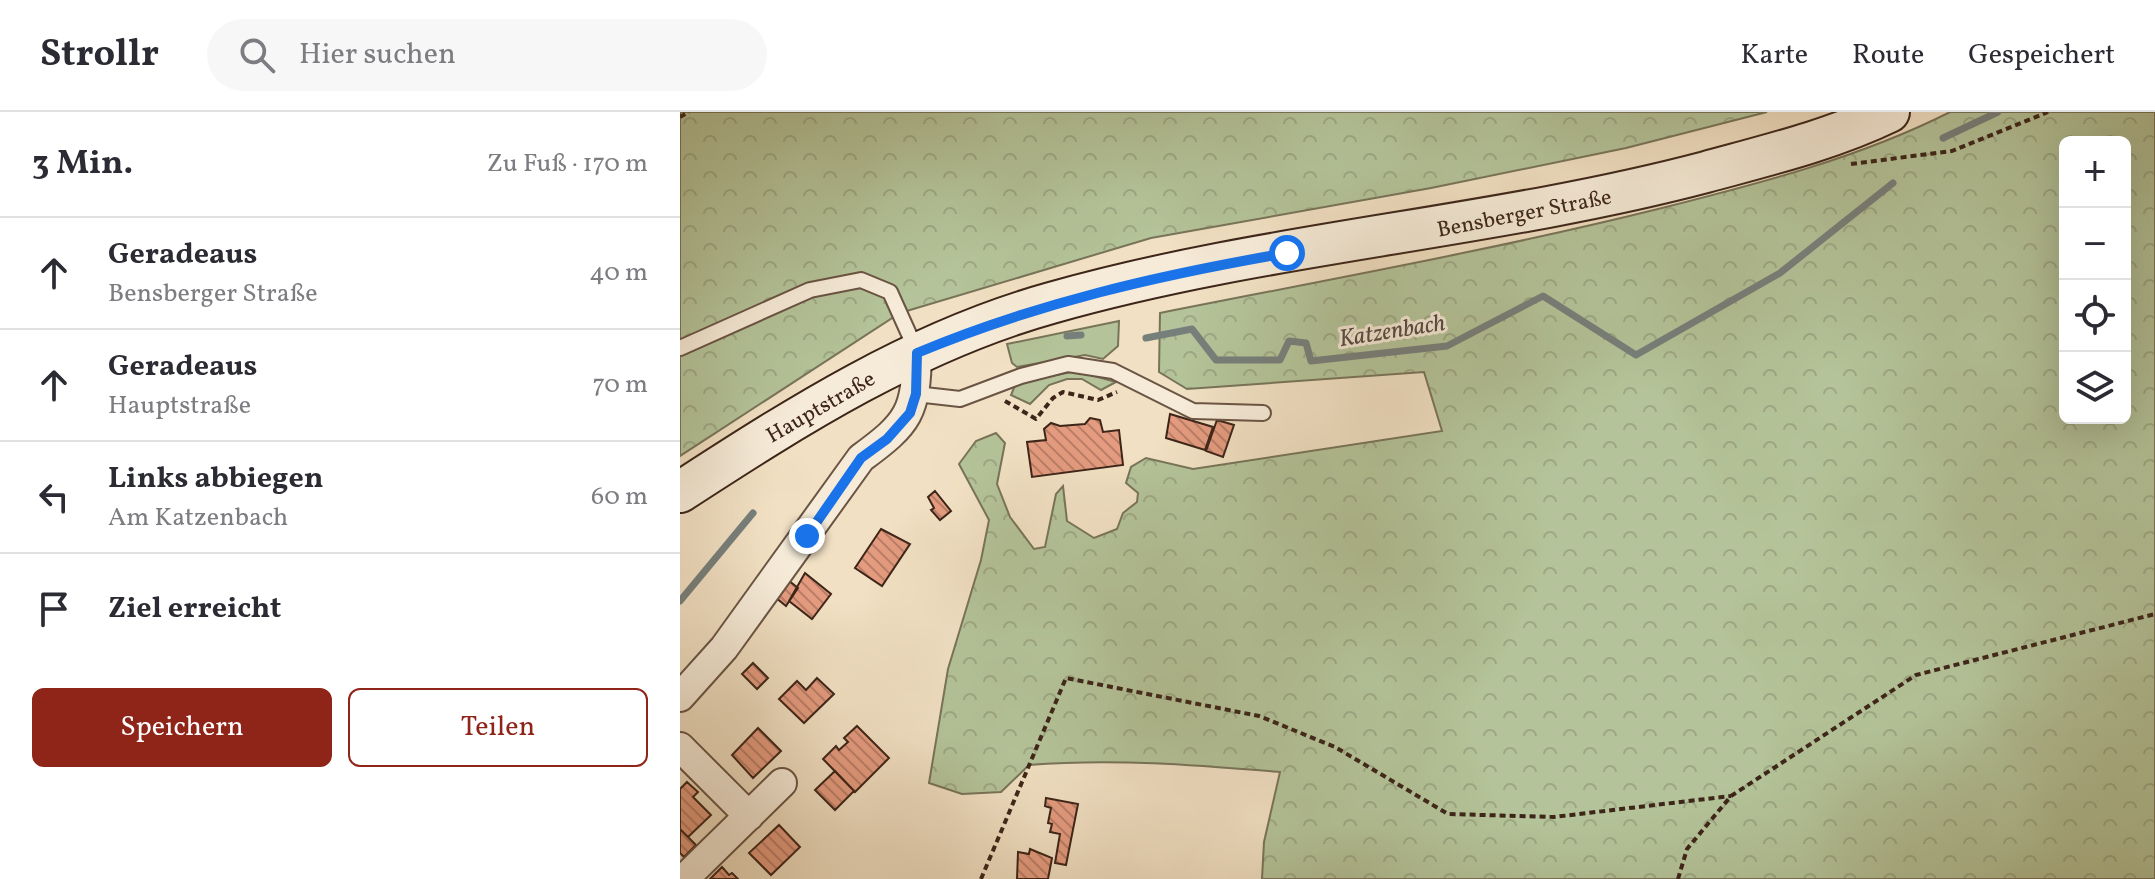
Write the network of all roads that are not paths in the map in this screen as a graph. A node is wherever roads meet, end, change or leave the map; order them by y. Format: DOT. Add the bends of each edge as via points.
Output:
graph roads {
  1 [pos="1889,112"];
  2 [pos="1151,279"];
  3 [pos="680,348"];
  4 [pos="917,353"];
  5 [pos="916,394"];
  6 [pos="1263,413"];
  7 [pos="680,492"];
  8 [pos="680,697"];
  9 [pos="680,747"];
  10 [pos="782,783"];
  11 [pos="749,816"];
  12 [pos="684,879"];
  1 -- 2 [label="main road, Bensberger Straße" via="1799,147 1630,192"];
  2 -- 4 [label="main road, Hauptstraße" via="1049,303"];
  3 -- 4 [label="lane" via="810,290 861,280 890,292"];
  4 -- 5 [label="street"];
  4 -- 7 [label="main road, Hauptstraße" via="798,416"];
  5 -- 6 [label="lane" via="960,399 1068,364 1090,365 1193,411"];
  5 -- 8 [label="street" via="910,413 861,458 724,648"];
  9 -- 11 [label="street"];
  10 -- 11 [label="street"];
  11 -- 12 [label="street"];
}
